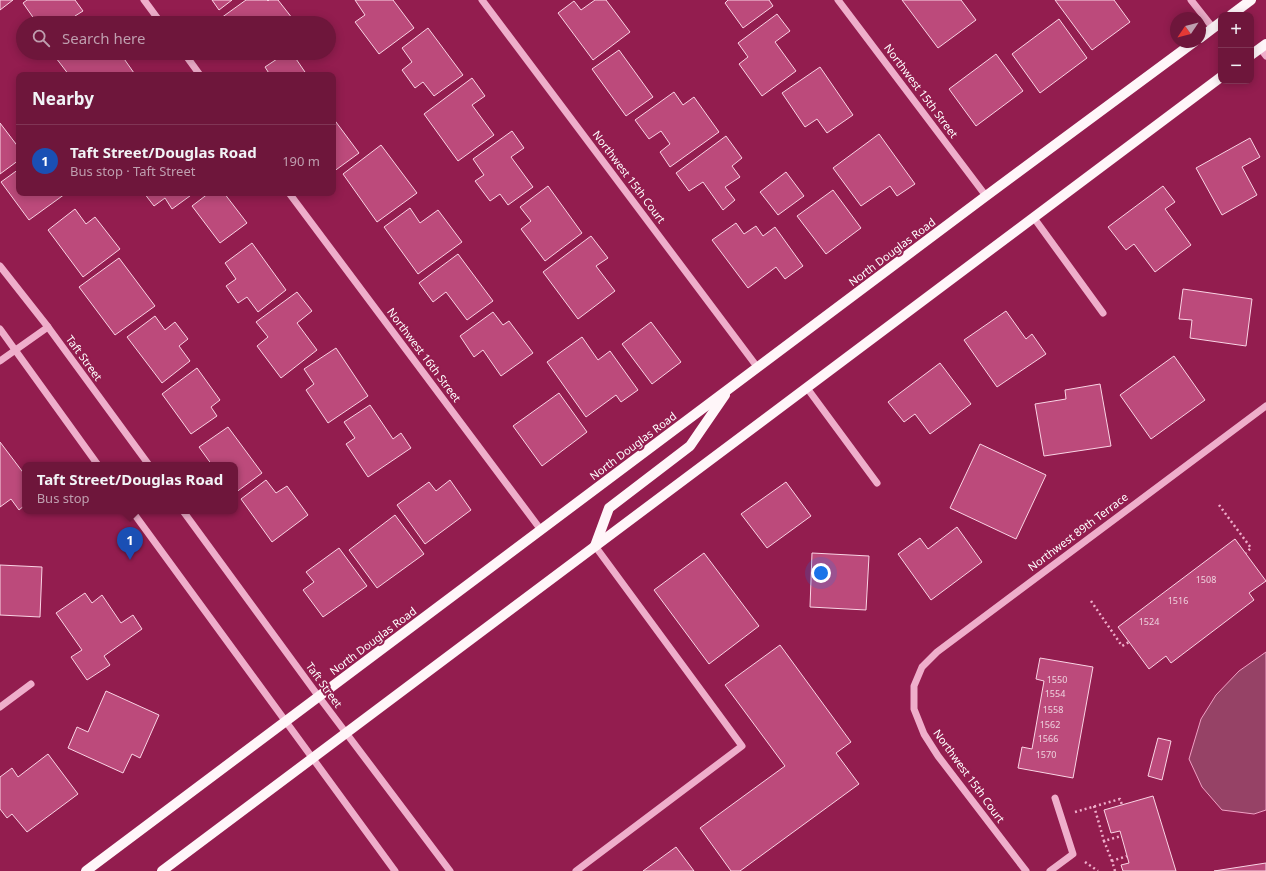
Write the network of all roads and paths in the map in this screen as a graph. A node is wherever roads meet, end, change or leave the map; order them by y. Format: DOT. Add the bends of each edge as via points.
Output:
graph roads {
  1 [pos="144,0"];
  2 [pos="482,0"];
  3 [pos="838,0"];
  4 [pos="1191,0"];
  5 [pos="1251,0"];
  6 [pos="1235,12"];
  7 [pos="157,16"];
  8 [pos="1217,25"];
  9 [pos="1206,33"];
  10 [pos="1186,48"];
  11 [pos="1264,49"];
  12 [pos="1254,54"];
  13 [pos="189,60"];
  14 [pos="198,72"];
  15 [pos="1218,79"];
  16 [pos="291,196"];
  17 [pos="986,196"];
  18 [pos="1034,218"];
  19 [pos="0,266"];
  20 [pos="1104,313"];
  21 [pos="48,327"];
  22 [pos="0,329"];
  23 [pos="15,351"];
  24 [pos="0,361"];
  25 [pos="758,368"];
  26 [pos="807,388"];
  27 [pos="730,389"];
  28 [pos="1265,410"];
  29 [pos="96,462"];
  30 [pos="147,462"];
  31 [pos="877,483"];
  32 [pos="1219,506"];
  33 [pos="134,514"];
  34 [pos="184,514"];
  35 [pos="541,530"];
  36 [pos="595,546"];
  37 [pos="1246,553"];
  38 [pos="1091,601"];
  39 [pos="1129,642"];
  40 [pos="31,684"];
  41 [pos="914,686"];
  42 [pos="319,697"];
  43 [pos="0,707"];
  44 [pos="286,722"];
  45 [pos="347,734"];
  46 [pos="313,759"];
  47 [pos="1055,798"];
  48 [pos="1122,805"];
  49 [pos="1094,806"];
  50 [pos="1061,816"];
  51 [pos="1121,836"];
  52 [pos="1104,841"];
  53 [pos="1127,856"];
  54 [pos="1112,861"];
  55 [pos="86,871"];
  56 [pos="162,871"];
  57 [pos="395,871"];
  58 [pos="450,871"];
  59 [pos="576,871"];
  60 [pos="1026,871"];
  61 [pos="1050,871"];
  62 [pos="1115,871"];
  1 -- 7 [label="street"];
  2 -- 25 [label="street, Northwest 15th Court"];
  3 -- 17 [label="street, Northwest 15th Street"];
  4 -- 8 [label="street"];
  5 -- 6 [label="main road"];
  8 -- 9 [label="main road"];
  10 -- 17 [label="main road, North Douglas Road"];
  11 -- 12 [label="main road"];
  13 -- 14 [label="street"];
  15 -- 18 [label="main road"];
  16 -- 35 [label="street, Northwest 16th Street"];
  17 -- 25 [label="main road, North Douglas Road"];
  18 -- 20 [label="street"];
  18 -- 26 [label="main road"];
  19 -- 21 [label="street, Taft Street"];
  21 -- 23 [label="street"];
  21 -- 30 [label="street, Taft Street"];
  22 -- 23 [label="street"];
  23 -- 24 [label="street"];
  23 -- 29 [label="street"];
  25 -- 27 [label="main road, North Douglas Road"];
  26 -- 31 [label="street"];
  26 -- 36 [label="main road"];
  27 -- 35 [label="main road, North Douglas Road"];
  27 -- 36 [label="main road" via="690,446 609,508"];
  28 -- 41 [label="street, Northwest 89th Terrace" via="937,652 922,667"];
  32 -- 37 [label="path" via="1251,548"];
  33 -- 44 [label="street"];
  34 -- 42 [label="street, Taft Street"];
  35 -- 42 [label="main road, North Douglas Road"];
  36 -- 45 [label="main road"];
  36 -- 59 [label="street" via="742,746"];
  38 -- 39 [label="path" via="1122,646"];
  40 -- 43 [label="street"];
  41 -- 60 [label="street, Northwest 15th Court" via="914,709 924,734"];
  42 -- 44 [label="main road, North Douglas Road"];
  42 -- 45 [label="street, Taft Street"];
  44 -- 46 [label="street"];
  44 -- 55 [label="main road, North Douglas Road"];
  45 -- 46 [label="main road"];
  45 -- 58 [label="street, Taft Street"];
  46 -- 56 [label="main road"];
  46 -- 57 [label="street"];
  47 -- 50 [label="street"];
  48 -- 49 [label="path" via="1120,799"];
  49 -- 50 [label="path"];
  49 -- 52 [label="path"];
  50 -- 61 [label="street" via="1073,854"];
  51 -- 52 [label="path"];
  52 -- 54 [label="path"];
  53 -- 54 [label="path"];
  54 -- 62 [label="path"];
}
